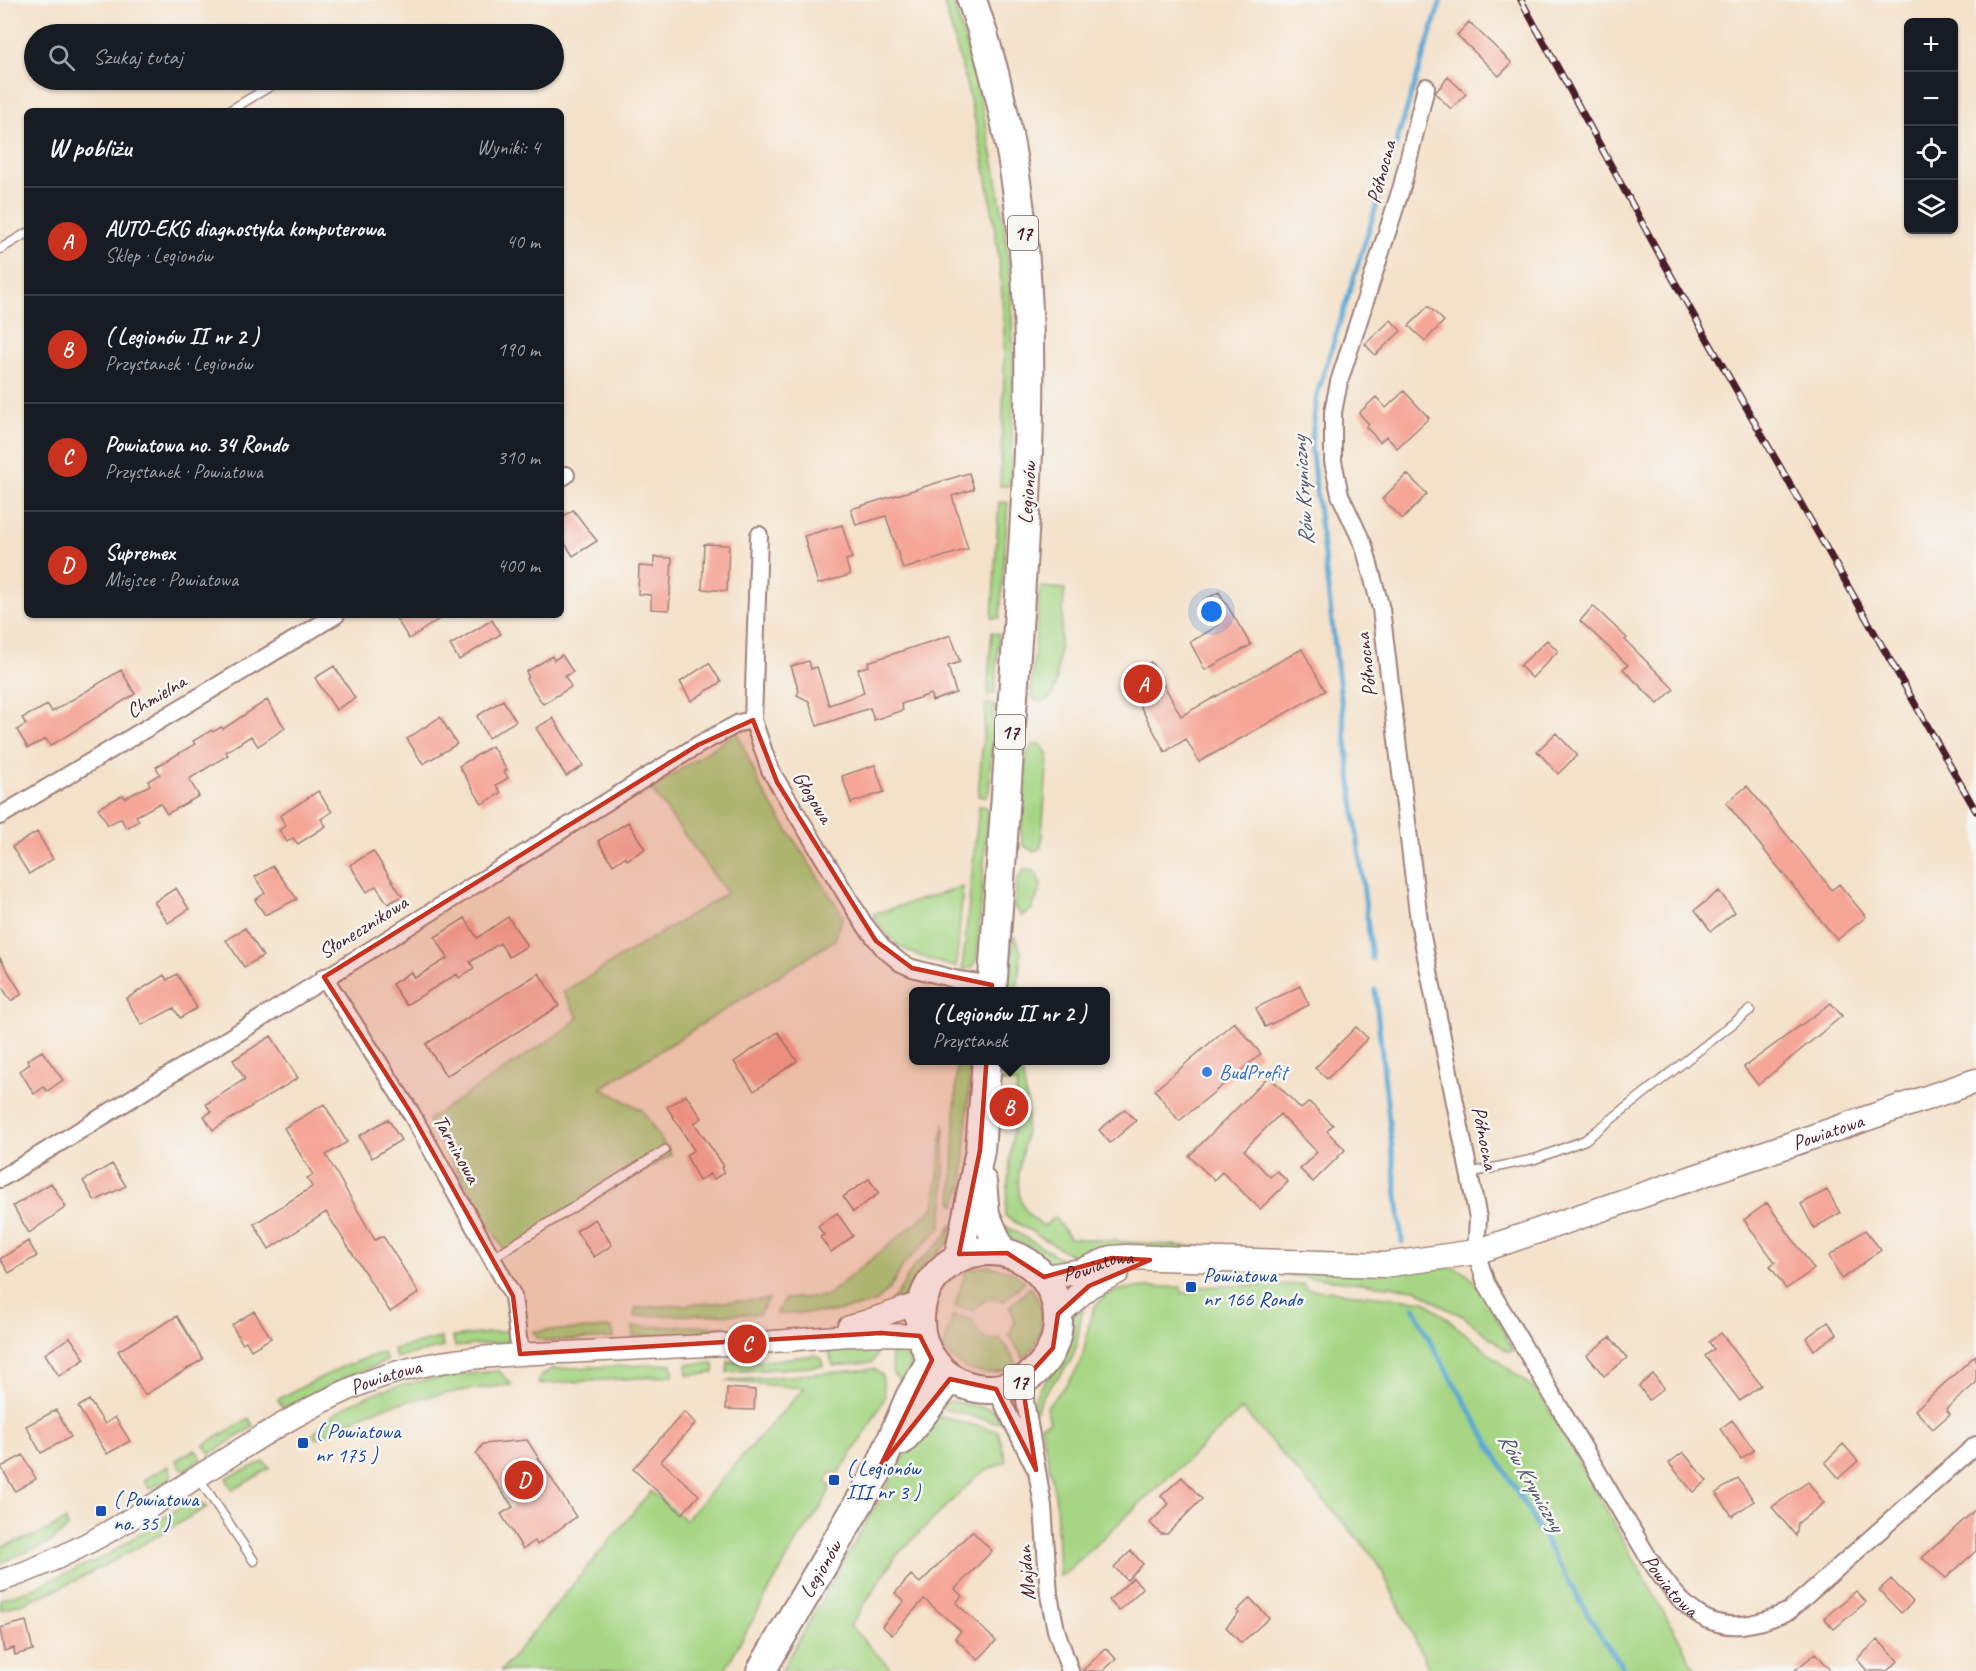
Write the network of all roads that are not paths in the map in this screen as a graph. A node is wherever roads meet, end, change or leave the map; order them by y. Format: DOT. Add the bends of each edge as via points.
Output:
graph roads {
  1 [pos="972,0"];
  2 [pos="1426,87"];
  3 [pos="264,90"];
  4 [pos="234,108"];
  5 [pos="24,234"];
  6 [pos="0,249"];
  7 [pos="759,535"];
  8 [pos="331,618"];
  9 [pos="753,720"];
  10 [pos="0,816"];
  11 [pos="324,977"];
  12 [pos="988,987"];
  13 [pos="992,987"];
  14 [pos="1750,1010"];
  15 [pos="987,1065"];
  16 [pos="1976,1081"];
  17 [pos="665,1150"];
  18 [pos="980,1150"];
  19 [pos="1469,1173"];
  20 [pos="0,1179"];
  21 [pos="1001,1251"];
  22 [pos="1476,1252"];
  23 [pos="959,1257"];
  24 [pos="492,1258"];
  25 [pos="1150,1260"];
  26 [pos="1044,1277"];
  27 [pos="922,1302"];
  28 [pos="1058,1314"];
  29 [pos="820,1336"];
  30 [pos="520,1354"];
  31 [pos="935,1358"];
  32 [pos="1026,1378"];
  33 [pos="996,1389"];
  34 [pos="1976,1444"];
  35 [pos="1036,1470"];
  36 [pos="197,1477"];
  37 [pos="254,1561"];
  38 [pos="0,1581"];
  39 [pos="761,1671"];
  40 [pos="1070,1671"];
  1 -- 13 [label="highway, Legionów / 17" via="1012,159 1031,334 1028,472"];
  2 -- 19 [label="street, Północna" via="1402,186 1339,382 1333,412 1333,461 1340,495 1364,546 1382,609 1419,921"];
  3 -- 4 [label="lane"];
  5 -- 6 [label="lane"];
  7 -- 9 [label="street, Głogowa"];
  8 -- 10 [label="street, Chmielna"];
  9 -- 11 [label="street, Słonecznikowa" via="739,723 698,745"];
  9 -- 12 [label="street, Głogowa" via="764,757 777,782 876,941 912,968"];
  11 -- 20 [label="street, Słonecznikowa" via="219,1047"];
  11 -- 24 [label="street, Tarninowa" via="411,1113"];
  14 -- 19 [label="lane" via="1584,1140 1535,1159"];
  15 -- 18 [label="highway"];
  16 -- 22 [label="main road, Powiatowa"];
  17 -- 24 [label="lane"];
  18 -- 21 [label="highway" via="985,1214"];
  18 -- 23 [label="highway"];
  19 -- 22 [label="street, Północna" via="1478,1218"];
  21 -- 23 [label="highway, 17" via="983,1250"];
  21 -- 26 [label="highway, 17" via="1025,1260"];
  22 -- 25 [label="main road, Powiatowa" via="1384,1265"];
  22 -- 34 [label="street, Powiatowa" via="1492,1297 1648,1557 1689,1610 1711,1621 1736,1627 1763,1623 1789,1611"];
  23 -- 27 [label="highway, 17" via="935,1275"];
  24 -- 30 [label="street, Tarninowa" via="513,1296"];
  25 -- 26 [label="main road, Powiatowa" via="1112,1258 1082,1270"];
  25 -- 28 [label="main road, Powiatowa" via="1089,1286"];
  26 -- 28 [label="highway, 17"];
  27 -- 29 [label="street, Powiatowa"];
  27 -- 31 [label="highway, 17" via="920,1319"];
  28 -- 32 [label="highway, 17" via="1053,1348"];
  29 -- 30 [label="street, Powiatowa" via="747,1344"];
  29 -- 31 [label="street, Powiatowa" via="881,1333"];
  30 -- 36 [label="street, Powiatowa" via="445,1362 374,1379 318,1404"];
  31 -- 33 [label="highway, 17" via="972,1387"];
  31 -- 39 [label="highway, Legionów" via="910,1397 880,1467"];
  32 -- 33 [label="highway, 17"];
  32 -- 35 [label="street, Majdan" via="1024,1401"];
  33 -- 35 [label="street, Majdan"];
  35 -- 40 [label="street, Majdan" via="1043,1506 1048,1595"];
  36 -- 37 [label="lane"];
  36 -- 38 [label="street, Powiatowa" via="120,1528"];
}
